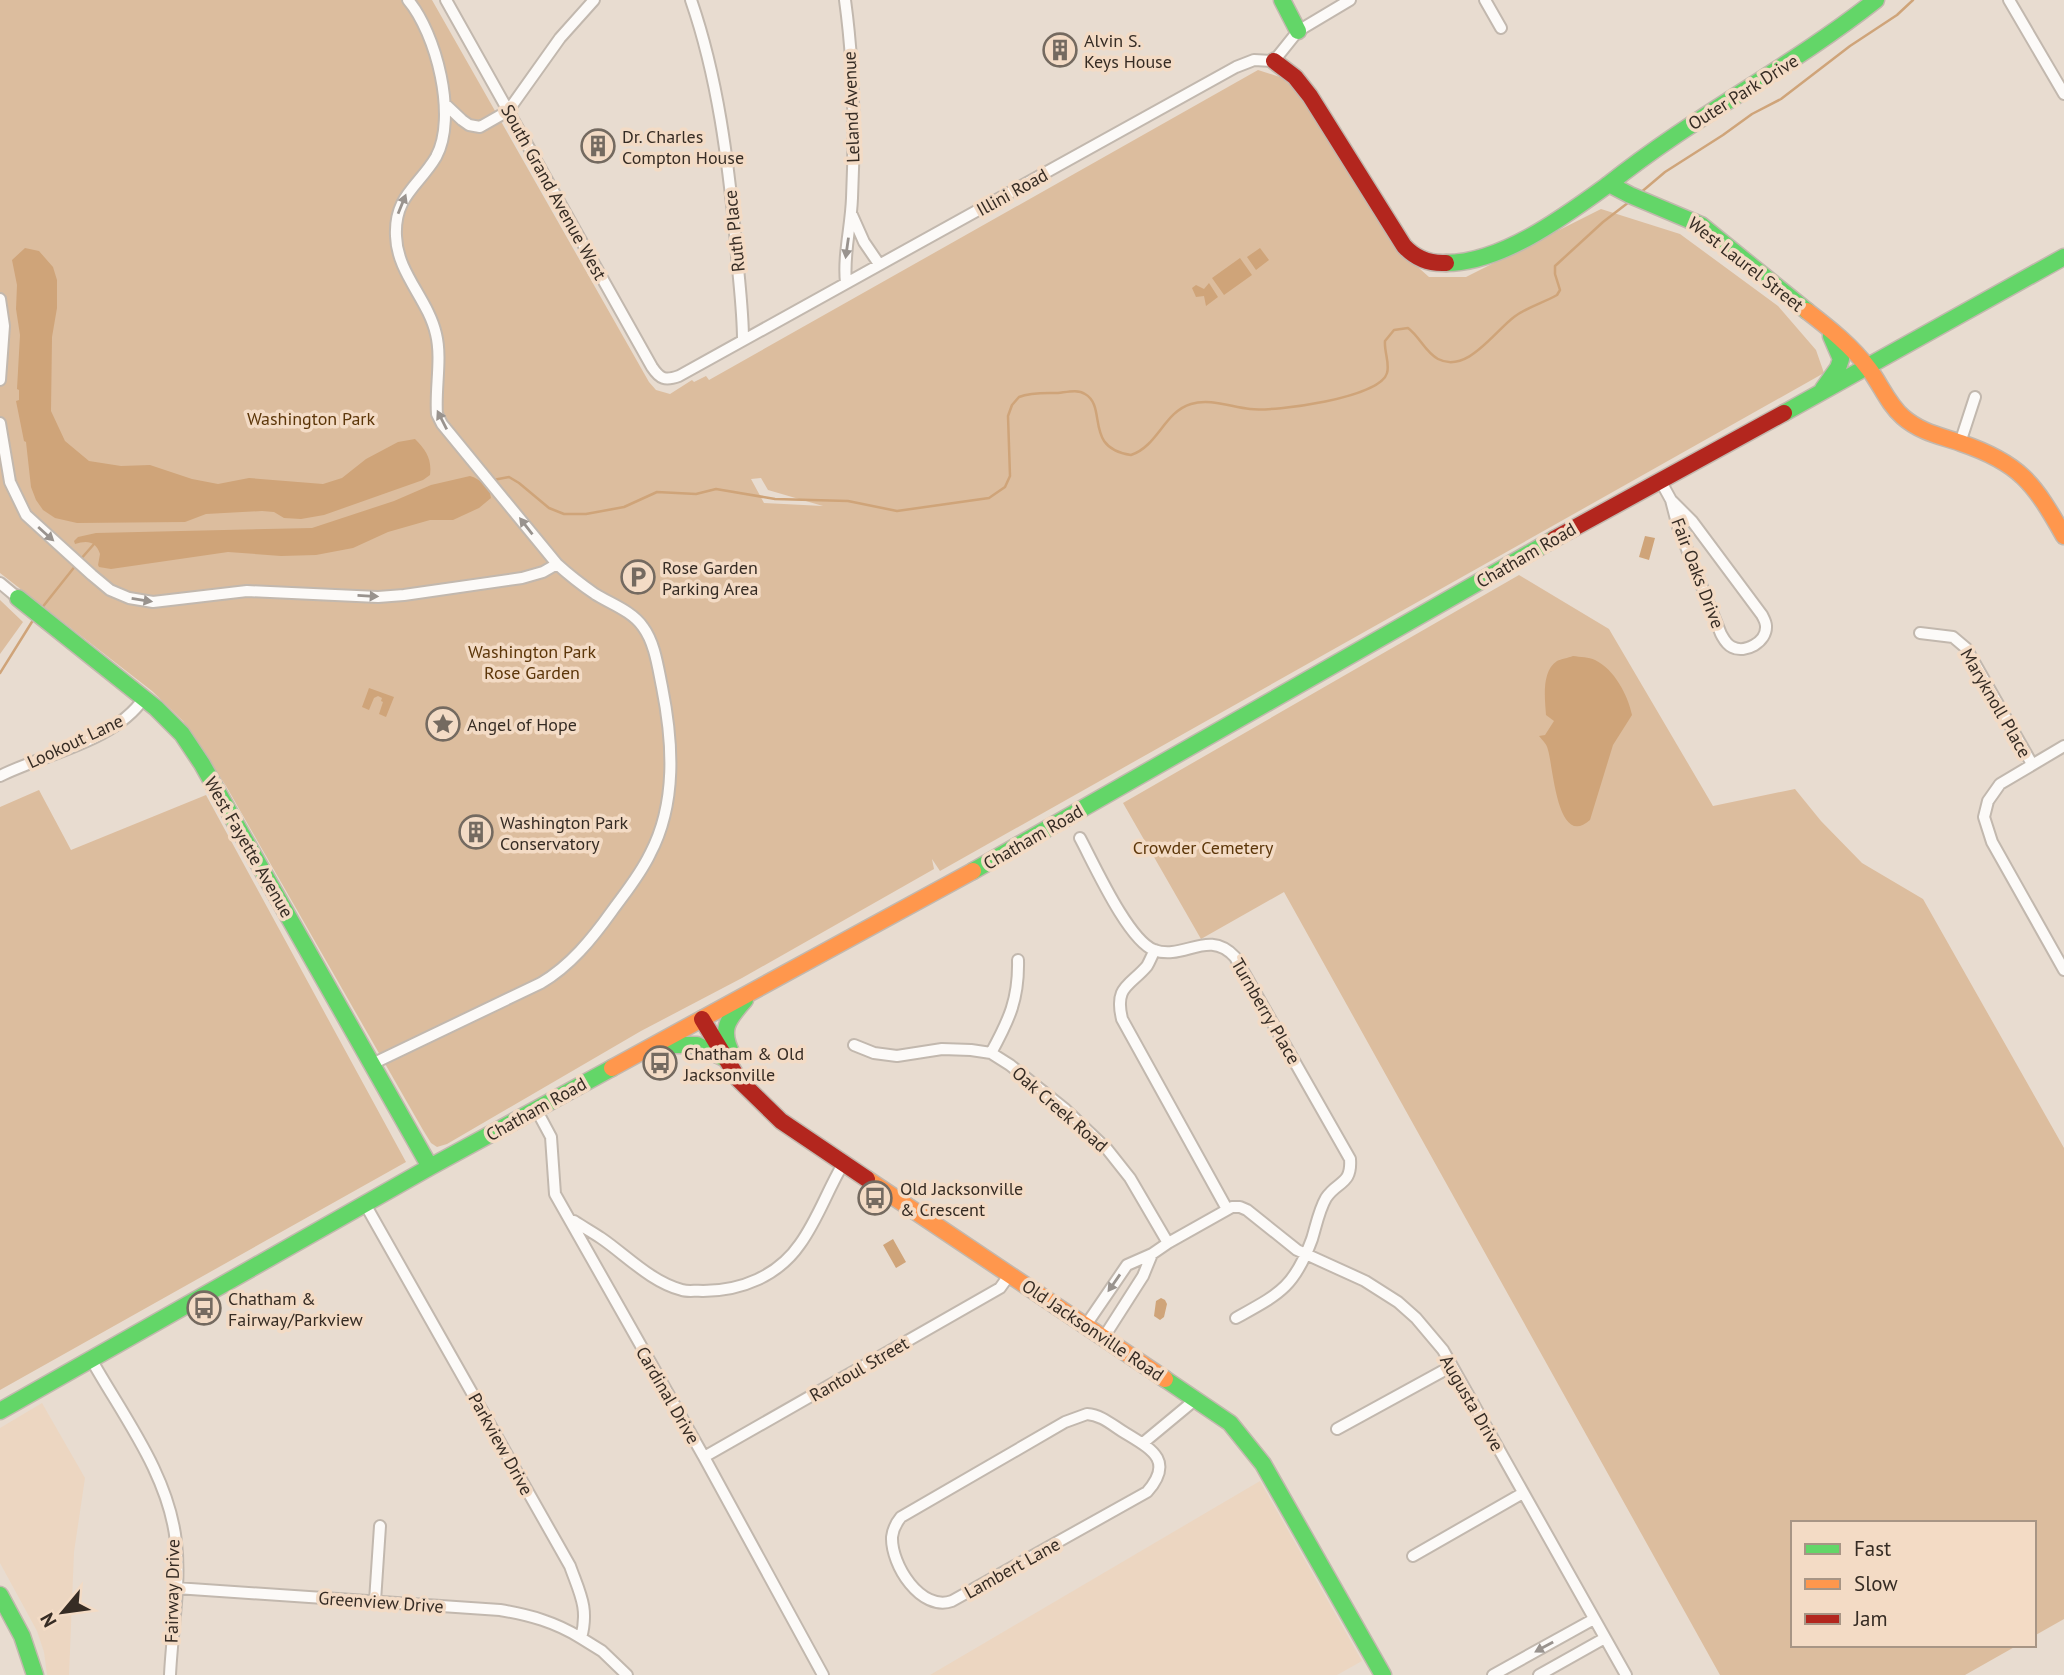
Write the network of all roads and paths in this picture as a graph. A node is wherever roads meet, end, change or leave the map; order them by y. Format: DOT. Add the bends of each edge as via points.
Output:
graph roads {
  1 [pos="408,0"];
  2 [pos="446,0"];
  3 [pos="594,0"];
  4 [pos="691,0"];
  5 [pos="847,0"];
  6 [pos="1282,0"];
  7 [pos="1350,0"];
  8 [pos="1485,0"];
  9 [pos="1876,0"];
  10 [pos="2009,0"];
  11 [pos="1501,28"];
  12 [pos="1298,31"];
  13 [pos="1274,61"];
  14 [pos="2064,94"];
  15 [pos="445,104"];
  16 [pos="508,111"];
  17 [pos="1609,184"];
  18 [pos="852,214"];
  19 [pos="2064,257"];
  20 [pos="880,264"];
  21 [pos="846,283"];
  22 [pos="0,299"];
  23 [pos="1826,328"];
  24 [pos="743,340"];
  25 [pos="1868,367"];
  26 [pos="0,380"];
  27 [pos="665,380"];
  28 [pos="1821,392"];
  29 [pos="1975,397"];
  30 [pos="0,424"];
  31 [pos="1960,443"];
  32 [pos="3,465"];
  33 [pos="1660,480"];
  34 [pos="1671,500"];
  35 [pos="2064,536"];
  36 [pos="557,564"];
  37 [pos="0,583"];
  38 [pos="18,598"];
  39 [pos="1920,633"];
  40 [pos="144,698"];
  41 [pos="2064,746"];
  42 [pos="2032,764"];
  43 [pos="0,776"];
  44 [pos="1080,838"];
  45 [pos="1155,950"];
  46 [pos="1018,960"];
  47 [pos="2064,970"];
  48 [pos="752,992"];
  49 [pos="702,1019"];
  50 [pos="854,1045"];
  51 [pos="653,1046"];
  52 [pos="991,1054"];
  53 [pos="725,1058"];
  54 [pos="372,1064"];
  55 [pos="762,1106"];
  56 [pos="536,1109"];
  57 [pos="843,1164"];
  58 [pos="430,1167"];
  59 [pos="365,1204"];
  60 [pos="1227,1209"];
  61 [pos="571,1220"];
  62 [pos="1168,1242"];
  63 [pos="1152,1254"];
  64 [pos="1306,1254"];
  65 [pos="1010,1274"];
  66 [pos="1236,1318"];
  67 [pos="1086,1325"];
  68 [pos="1104,1337"];
  69 [pos="91,1359"];
  70 [pos="1452,1366"];
  71 [pos="1196,1399"];
  72 [pos="0,1411"];
  73 [pos="1337,1429"];
  74 [pos="1143,1443"];
  75 [pos="704,1457"];
  76 [pos="1523,1493"];
  77 [pos="380,1526"];
  78 [pos="1413,1556"];
  79 [pos="176,1588"];
  80 [pos="0,1595"];
  81 [pos="375,1601"];
  82 [pos="1594,1619"];
  83 [pos="581,1638"];
  84 [pos="1605,1638"];
  85 [pos="1499,1674"];
  86 [pos="35,1675"];
  87 [pos="170,1675"];
  88 [pos="627,1675"];
  89 [pos="823,1675"];
  90 [pos="1383,1675"];
  91 [pos="1539,1675"];
  92 [pos="1626,1675"];
  1 -- 15 [label="street" via="430,35"];
  2 -- 16 [label="street, South Grand Avenue West"];
  3 -- 16 [label="street" via="559,38"];
  4 -- 24 [label="street, Ruth Place" via="709,62 725,150"];
  5 -- 18 [label="street, Leland Avenue" via="853,91"];
  6 -- 12 [label="street"];
  7 -- 12 [label="street"];
  8 -- 11 [label="street"];
  9 -- 17 [label="street, Outer Park Drive" via="1808,52 1660,143"];
  10 -- 14 [label="street"];
  12 -- 13 [label="street"];
  13 -- 17 [label="street" via="1300,81 1402,242 1426,262 1449,265 1510,246"];
  13 -- 20 [label="street, Illini Road" via="1254,60 1236,67"];
  15 -- 16 [label="street" via="469,125 480,127"];
  36 -- 15 [label="street, one-way" via="437,414 437,337 403,267 396,236 405,195 439,149"];
  16 -- 27 [label="street, South Grand Avenue West" via="652,367"];
  17 -- 23 [label="street, West Laurel Street" via="1701,226"];
  18 -- 20 [label="street"];
  18 -- 21 [label="street, Leland Avenue, one-way" via="844,265"];
  19 -- 25 [label="street, Chatham Road"];
  20 -- 21 [label="street, Illini Road"];
  21 -- 24 [label="street, Illini Road"];
  22 -- 26 [label="street" via="4,326"];
  23 -- 25 [label="street, West Laurel Street"];
  23 -- 28 [label="street" via="1841,359"];
  24 -- 27 [label="street, Illini Road"];
  25 -- 28 [label="street, Chatham Road"];
  25 -- 31 [label="street, West Laurel Street" via="1903,417 1924,431"];
  28 -- 33 [label="street, Chatham Road"];
  29 -- 31 [label="street"];
  30 -- 32 [label="street"];
  31 -- 35 [label="street, West Laurel Street" via="2022,471"];
  32 -- 36 [label="street, one-way" via="26,514 84,568 120,596 153,603 247,591 404,595 512,580"];
  33 -- 34 [label="street, Fair Oaks Drive"];
  33 -- 48 [label="street, Chatham Road"];
  34 -- 34 [label="street, Fair Oaks Drive" via="1762,615 1766,626 1758,642 1735,649 1721,634"];
  36 -- 54 [label="street" via="627,612 648,634 670,746 666,810 657,840 608,916 559,971"];
  37 -- 38 [label="street, West Fayette Avenue"];
  38 -- 40 [label="street, West Fayette Avenue"];
  39 -- 42 [label="street, Maryknoll Place" via="1953,637 1966,648"];
  40 -- 43 [label="street, Lookout Lane" via="120,724"];
  40 -- 54 [label="street, West Fayette Avenue" via="175,726 202,764"];
  41 -- 42 [label="street"];
  42 -- 47 [label="street" via="2000,784 1987,800 1984,817 1988,834"];
  44 -- 45 [label="street" via="1135,936"];
  45 -- 60 [label="street" via="1124,989 1122,1019"];
  45 -- 64 [label="street, Turnberry Place" via="1172,953 1215,944 1236,957 1347,1152 1349,1174 1326,1199"];
  46 -- 52 [label="street" via="1016,1000"];
  48 -- 49 [label="street, Chatham Road"];
  48 -- 55 [label="street" via="733,1013 724,1036"];
  49 -- 51 [label="street, Chatham Road"];
  49 -- 53 [label="street, Old Jacksonville Road"];
  50 -- 52 [label="street, Oak Creek Road" via="897,1056 956,1048"];
  51 -- 53 [label="street" via="697,1045"];
  51 -- 56 [label="street, Chatham Road"];
  52 -- 62 [label="street, Oak Creek Road" via="1049,1096 1107,1149"];
  53 -- 55 [label="street, Old Jacksonville Road"];
  54 -- 58 [label="street, West Fayette Avenue"];
  55 -- 57 [label="street, Old Jacksonville Road"];
  56 -- 58 [label="street, Chatham Road"];
  56 -- 61 [label="street, Cardinal Drive" via="551,1137 555,1194"];
  57 -- 61 [label="street" via="798,1248 761,1279 743,1287 682,1290"];
  57 -- 65 [label="street, Old Jacksonville Road"];
  58 -- 59 [label="street, Chatham Road"];
  59 -- 69 [label="street, Chatham Road"];
  59 -- 83 [label="street, Parkview Drive" via="569,1566 586,1620"];
  60 -- 62 [label="street"];
  60 -- 64 [label="street, Augusta Drive" via="1240,1207"];
  61 -- 75 [label="street, Cardinal Drive"];
  62 -- 63 [label="street"];
  63 -- 67 [label="street, one-way" via="1126,1265"];
  63 -- 68 [label="street"];
  64 -- 66 [label="street, Turnberry Place" via="1279,1293"];
  64 -- 70 [label="street, Augusta Drive" via="1398,1302 1432,1335"];
  65 -- 67 [label="street, Old Jacksonville Road"];
  65 -- 75 [label="street, Rantoul Street" via="1000,1288"];
  67 -- 68 [label="street, Old Jacksonville Road"];
  68 -- 71 [label="street, Old Jacksonville Road"];
  69 -- 72 [label="street, Chatham Road"];
  69 -- 79 [label="street, Fairway Drive" via="155,1471 167,1503 176,1541"];
  70 -- 73 [label="street"];
  70 -- 76 [label="street, Augusta Drive"];
  71 -- 74 [label="street"];
  71 -- 90 [label="street, Old Jacksonville Road" via="1230,1423 1263,1464"];
  74 -- 74 [label="street, Lambert Lane" via="1095,1415 1077,1416 901,1517 892,1538 898,1561 927,1598 944,1604 952,1601 1147,1492 1160,1465 1156,1454"];
  75 -- 89 [label="street, Cardinal Drive"];
  76 -- 78 [label="street"];
  76 -- 82 [label="street, Augusta Drive"];
  77 -- 81 [label="street"];
  79 -- 81 [label="street, Greenview Drive"];
  79 -- 87 [label="street, Fairway Drive"];
  80 -- 86 [label="street" via="22,1636"];
  81 -- 83 [label="street, Greenview Drive" via="500,1610 556,1624"];
  82 -- 84 [label="street, Augusta Drive"];
  82 -- 85 [label="street, one-way"];
  83 -- 88 [label="street"];
  84 -- 91 [label="street"];
  84 -- 92 [label="street, Augusta Drive"];
}
